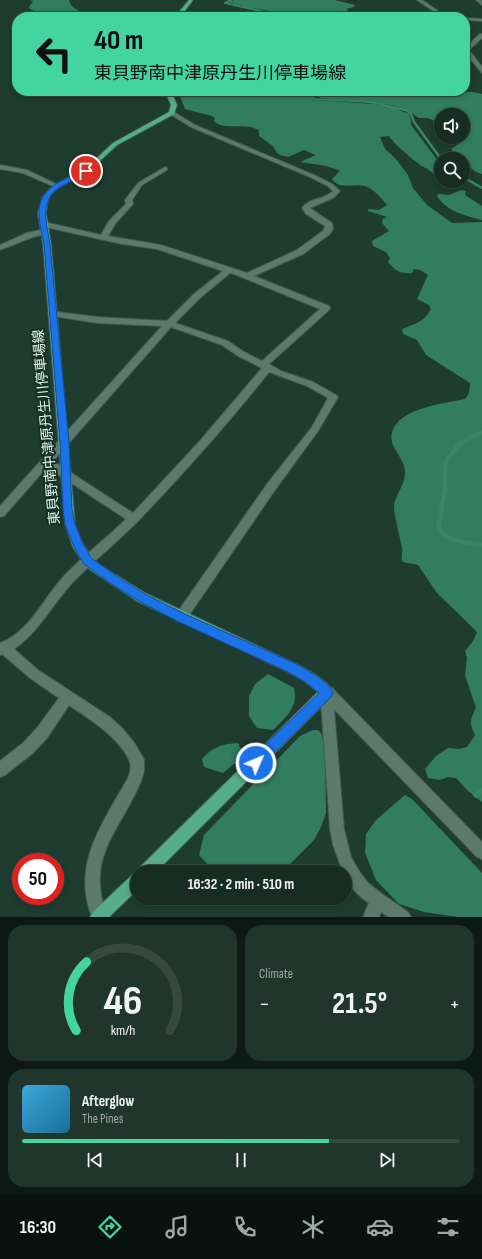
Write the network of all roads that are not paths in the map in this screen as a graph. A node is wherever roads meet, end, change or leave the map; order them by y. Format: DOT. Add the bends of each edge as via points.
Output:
graph roads {
  1 [pos="191,0"];
  2 [pos="419,0"];
  3 [pos="478,0"];
  4 [pos="482,4"];
  5 [pos="181,12"];
  6 [pos="437,12"];
  7 [pos="470,19"];
  8 [pos="482,20"];
  9 [pos="482,35"];
  10 [pos="470,46"];
  11 [pos="470,48"];
  12 [pos="470,57"];
  13 [pos="482,61"];
  14 [pos="482,71"];
  15 [pos="170,96"];
  16 [pos="172,113"];
  17 [pos="0,167"];
  18 [pos="165,169"];
  19 [pos="57,186"];
  20 [pos="45,228"];
  21 [pos="102,238"];
  22 [pos="0,248"];
  23 [pos="229,270"];
  24 [pos="247,276"];
  25 [pos="53,313"];
  26 [pos="169,324"];
  27 [pos="265,366"];
  28 [pos="64,443"];
  29 [pos="47,462"];
  30 [pos="66,476"];
  31 [pos="0,513"];
  32 [pos="134,518"];
  33 [pos="88,561"];
  34 [pos="181,617"];
  35 [pos="2,648"];
  36 [pos="327,692"];
  37 [pos="67,698"];
  38 [pos="0,770"];
  39 [pos="482,852"];
  40 [pos="152,865"];
  41 [pos="130,887"];
  42 [pos="378,900"];
  43 [pos="99,916"];
  44 [pos="371,917"];
  45 [pos="404,917"];
  1 -- 5 [label="main road"];
  2 -- 6 [label="street"];
  3 -- 4 [label="street"];
  7 -- 8 [label="street"];
  9 -- 10 [label="street"];
  11 -- 13 [label="street"];
  12 -- 14 [label="street"];
  15 -- 16 [label="main road" via="174,105"];
  16 -- 19 [label="main road, 東貝野南中津原丹生川停車場線" via="115,144 86,171"];
  16 -- 24 [label="street" via="193,126 312,176 337,191 331,197 306,208 329,225 327,232 300,252"];
  17 -- 19 [label="street" via="25,171"];
  18 -- 21 [label="street" via="140,184 128,200 130,204"];
  19 -- 20 [label="main road, 東貝野南中津原丹生川停車場線" via="43,203"];
  20 -- 21 [label="street" via="60,226"];
  20 -- 22 [label="street"];
  20 -- 25 [label="main road, 東貝野南中津原丹生川停車場線"];
  21 -- 23 [label="street" via="158,247"];
  23 -- 24 [label="street"];
  23 -- 26 [label="street" via="197,296"];
  24 -- 27 [label="street" via="326,308"];
  25 -- 26 [label="street" via="97,320"];
  25 -- 28 [label="main road, 東貝野南中津原丹生川停車場線"];
  26 -- 27 [label="street" via="225,343"];
  26 -- 28 [label="street"];
  27 -- 32 [label="street" via="208,441"];
  27 -- 34 [label="street" via="310,384 333,397 315,429 271,487"];
  28 -- 29 [label="street"];
  28 -- 30 [label="main road, 東貝野南中津原丹生川停車場線"];
  29 -- 30 [label="street"];
  29 -- 31 [label="street"];
  30 -- 32 [label="street"];
  30 -- 33 [label="main road, 東貝野南中津原丹生川停車場線" via="70,524 77,544"];
  32 -- 33 [label="street"];
  33 -- 34 [label="main road, 東貝野南中津原丹生川停車場線" via="141,597"];
  33 -- 35 [label="street" via="68,580 24,634"];
  34 -- 36 [label="main road, 東貝野南中津原丹生川停車場線" via="290,667"];
  35 -- 37 [label="street"];
  36 -- 39 [label="street"];
  36 -- 40 [label="main road"];
  36 -- 42 [label="street" via="335,822 339,842 352,872 362,887"];
  37 -- 38 [label="street" via="42,733 28,748"];
  37 -- 43 [label="street" via="105,722 130,749 138,765 134,781 98,845 95,856 92,889"];
  41 -- 43 [label="main road"];
  42 -- 44 [label="street"];
  42 -- 45 [label="street"];
}
